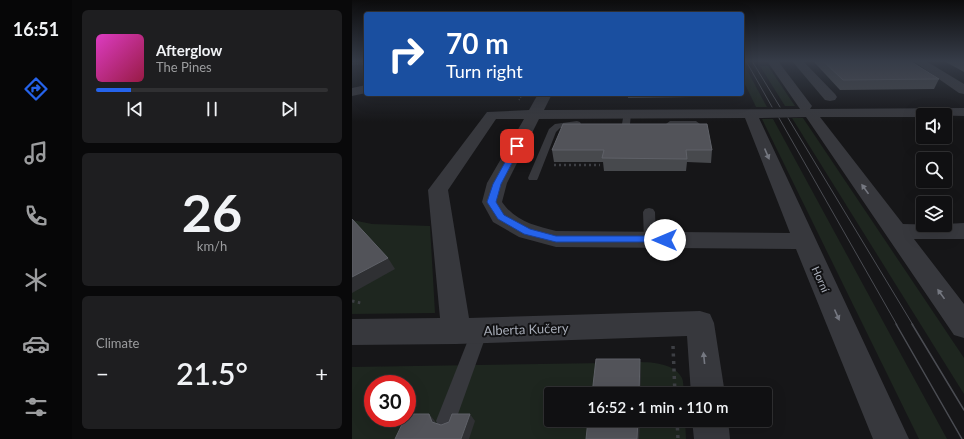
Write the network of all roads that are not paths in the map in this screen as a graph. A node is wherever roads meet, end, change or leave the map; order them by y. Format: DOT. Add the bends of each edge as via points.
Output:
graph roads {
  1 [pos="787,81"];
  2 [pos="815,81"];
  3 [pos="951,81"];
  4 [pos="364,89"];
  5 [pos="964,90"];
  6 [pos="352,92"];
  7 [pos="544,96"];
  8 [pos="830,97"];
  9 [pos="747,109"];
  10 [pos="964,112"];
  11 [pos="534,115"];
  12 [pos="662,119"];
  13 [pos="584,124"];
  14 [pos="696,124"];
  15 [pos="533,178"];
  16 [pos="649,212"];
  17 [pos="964,231"];
  18 [pos="897,232"];
  19 [pos="650,240"];
  20 [pos="804,241"];
  21 [pos="964,326"];
  22 [pos="468,331"];
  23 [pos="352,332"];
  24 [pos="707,387"];
  25 [pos="446,421"];
  26 [pos="711,427"];
  27 [pos="712,439"];
  28 [pos="891,439"];
  18 -- 1 [label="street, one-way"];
  2 -- 8 [label="street"];
  3 -- 5 [label="street"];
  4 -- 6 [label="street"];
  7 -- 11 [label="street"];
  9 -- 20 [label="street, Horní, one-way"];
  10 -- 12 [label="street" via="866,112"];
  11 -- 12 [label="street" via="627,122"];
  11 -- 19 [label="street" via="497,184 492,202 501,217 527,232 556,239"];
  11 -- 22 [label="street" via="492,115 438,190"];
  12 -- 14 [label="lane"];
  13 -- 15 [label="lane" via="558,126 552,131"];
  16 -- 19 [label="lane"];
  17 -- 18 [label="street"];
  21 -- 18 [label="street, one-way"];
  19 -- 20 [label="street"];
  20 -- 28 [label="street, Horní, one-way"];
  22 -- 23 [label="street, Alberta Kučery"];
  24 -- 22 [label="street, Alberta Kučery, one-way" via="700,323"];
  22 -- 25 [label="lane"];
  26 -- 27 [label="street"];
}
